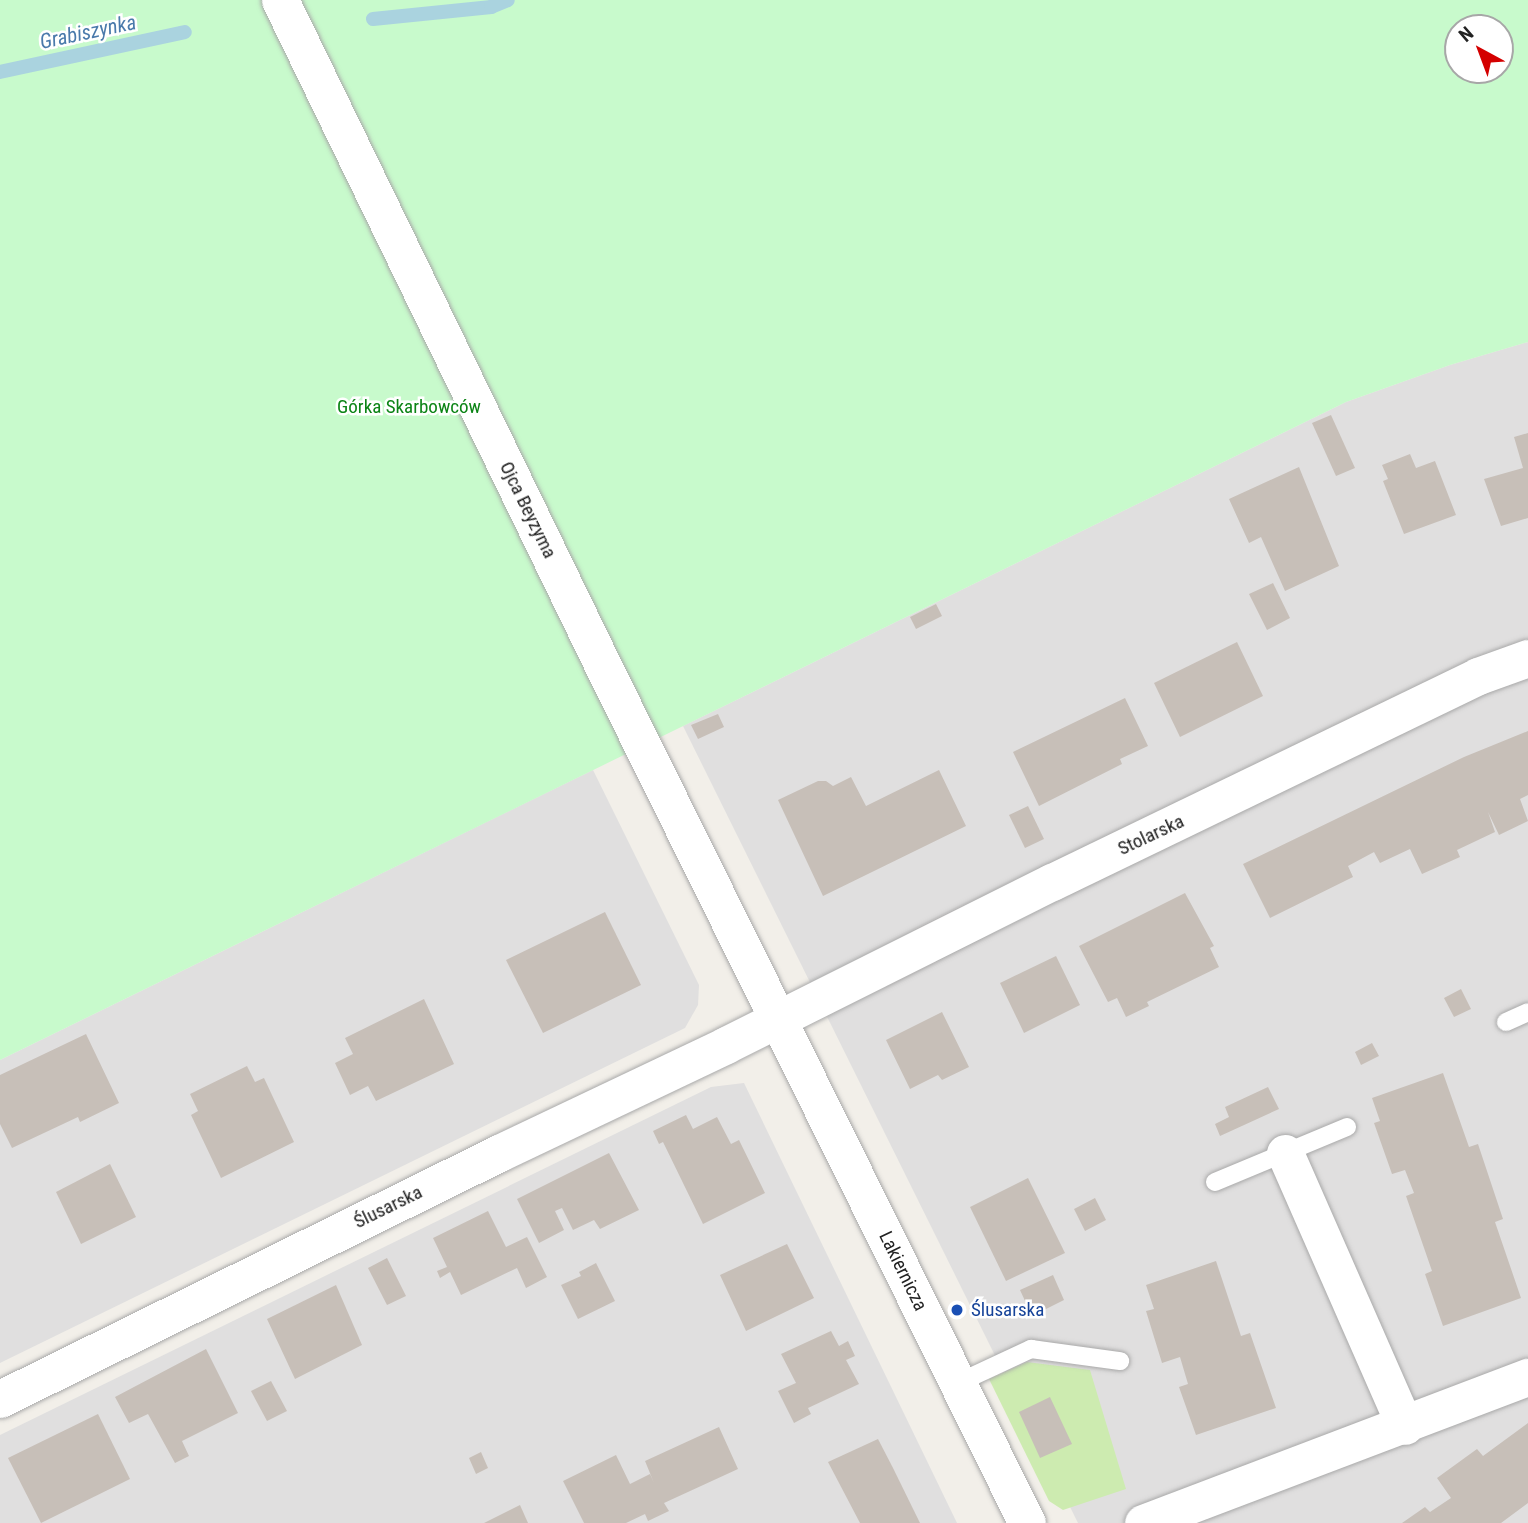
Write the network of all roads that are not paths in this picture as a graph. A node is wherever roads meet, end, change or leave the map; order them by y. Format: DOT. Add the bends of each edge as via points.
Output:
graph roads {
  1 [pos="280,0"];
  2 [pos="1528,658"];
  3 [pos="1528,1012"];
  4 [pos="778,1020"];
  5 [pos="1506,1022"];
  6 [pos="1347,1127"];
  7 [pos="1285,1153"];
  8 [pos="1215,1181"];
  9 [pos="1120,1361"];
  10 [pos="1528,1377"];
  11 [pos="958,1383"];
  12 [pos="0,1399"];
  13 [pos="1405,1426"];
  14 [pos="1027,1523"];
  15 [pos="1143,1523"];
  1 -- 4 [label="street, Ojca Beyzyma"];
  2 -- 4 [label="street, Stolarska" via="1478,676 1052,881"];
  3 -- 5 [label="lane"];
  4 -- 11 [label="street, Lakiernicza"];
  4 -- 12 [label="street, Ślusarska"];
  6 -- 7 [label="lane"];
  7 -- 8 [label="lane"];
  7 -- 13 [label="street"];
  9 -- 11 [label="lane" via="1031,1349"];
  10 -- 13 [label="street"];
  11 -- 14 [label="street, Lakiernicza"];
  13 -- 15 [label="street"];
}
